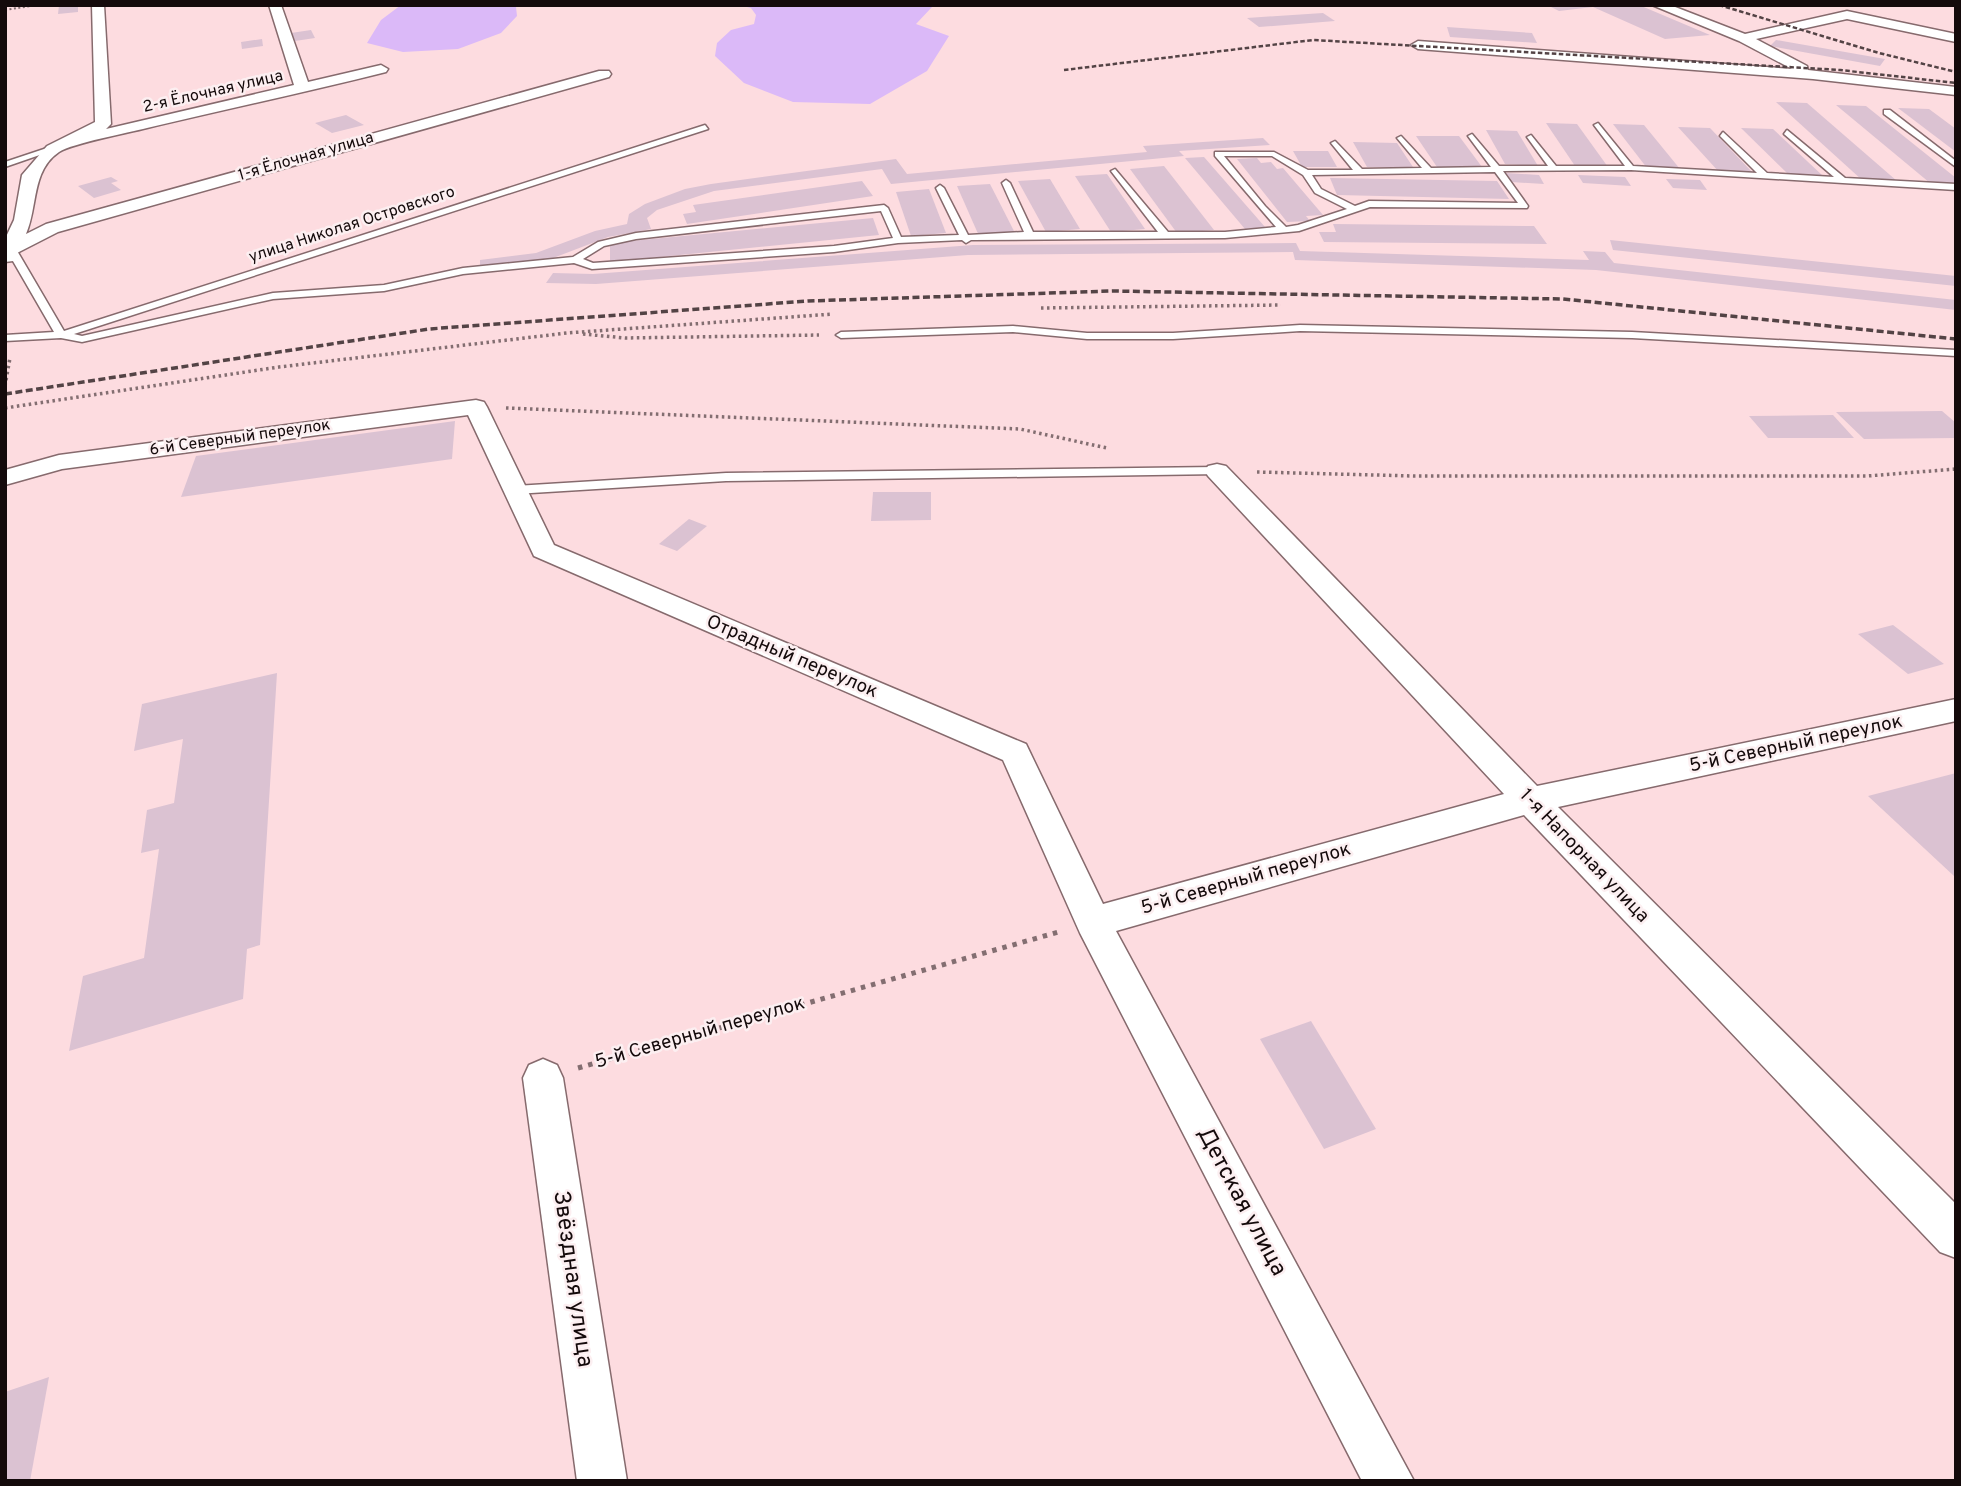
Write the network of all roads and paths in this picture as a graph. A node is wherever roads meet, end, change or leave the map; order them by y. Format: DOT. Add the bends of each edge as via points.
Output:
graph roads {
  1 [pos="37,5"];
  2 [pos="98,5"];
  3 [pos="275,5"];
  4 [pos="1658,5"];
  5 [pos="5,10"];
  6 [pos="1744,38"];
  7 [pos="1956,38"];
  8 [pos="1418,45"];
  9 [pos="380,69"];
  10 [pos="604,74"];
  11 [pos="1813,75"];
  12 [pos="303,89"];
  13 [pos="1956,90"];
  14 [pos="1886,112"];
  15 [pos="1598,125"];
  16 [pos="705,127"];
  17 [pos="1787,132"];
  18 [pos="1723,134"];
  19 [pos="1472,136"];
  20 [pos="1531,137"];
  21 [pos="1401,138"];
  22 [pos="1335,143"];
  23 [pos="53,149"];
  24 [pos="5,165"];
  25 [pos="1956,165"];
  26 [pos="1497,169"];
  27 [pos="1554,169"];
  28 [pos="1631,169"];
  29 [pos="1358,170"];
  30 [pos="1428,170"];
  31 [pos="1115,171"];
  32 [pos="1306,173"];
  33 [pos="1765,176"];
  34 [pos="1842,180"];
  35 [pos="1006,183"];
  36 [pos="1956,187"];
  37 [pos="940,188"];
  38 [pos="1354,209"];
  39 [pos="1284,230"];
  40 [pos="1030,235"];
  41 [pos="1165,235"];
  42 [pos="898,240"];
  43 [pos="966,240"];
  44 [pos="8,254"];
  45 [pos="575,261"];
  46 [pos="567,333"];
  47 [pos="841,334"];
  48 [pos="61,335"];
  49 [pos="5,338"];
  50 [pos="1956,353"];
  51 [pos="7,376"];
  52 [pos="5,386"];
  53 [pos="476,407"];
  54 [pos="1217,471"];
  55 [pos="5,478"];
  56 [pos="515,490"];
  57 [pos="1956,710"];
  58 [pos="1530,800"];
  59 [pos="1093,922"];
  60 [pos="543,1078"];
  61 [pos="1956,1236"];
  62 [pos="602,1481"];
  63 [pos="1389,1481"];
  1 -- 5 [label="path"];
  2 -- 23 [label="street" via="103,124"];
  3 -- 12 [label="street"];
  4 -- 6 [label="street"];
  6 -- 7 [label="street" via="1847,15"];
  6 -- 11 [label="street"];
  8 -- 11 [label="street"];
  9 -- 12 [label="street, 2-я Ёлочная улица"];
  10 -- 44 [label="street, 1-я Ёлочная улица" via="52,228"];
  11 -- 13 [label="street"];
  12 -- 23 [label="street, 2-я Ёлочная улица"];
  14 -- 25 [label="lane"];
  15 -- 28 [label="lane"];
  16 -- 48 [label="lane, улица Николая Островского"];
  17 -- 34 [label="lane"];
  18 -- 33 [label="lane"];
  19 -- 26 [label="lane"];
  20 -- 27 [label="lane"];
  21 -- 30 [label="lane"];
  22 -- 29 [label="lane"];
  23 -- 24 [label="lane"];
  23 -- 44 [label="street" via="30,176 23,220"];
  26 -- 27 [label="lane"];
  26 -- 30 [label="lane"];
  26 -- 38 [label="lane" via="1524,206 1369,204"];
  27 -- 28 [label="lane"];
  28 -- 33 [label="lane"];
  29 -- 30 [label="lane"];
  29 -- 32 [label="lane"];
  31 -- 41 [label="lane"];
  32 -- 38 [label="lane" via="1318,191"];
  32 -- 39 [label="lane" via="1273,154 1218,154"];
  33 -- 34 [label="lane"];
  34 -- 36 [label="lane"];
  35 -- 40 [label="lane"];
  37 -- 43 [label="lane"];
  38 -- 39 [label="lane"];
  39 -- 41 [label="lane"];
  40 -- 41 [label="lane"];
  40 -- 43 [label="lane"];
  42 -- 43 [label="lane"];
  42 -- 45 [label="lane" via="592,266"];
  42 -- 45 [label="lane" via="884,208 636,236 601,244"];
  44 -- 48 [label="lane"];
  45 -- 48 [label="lane" via="463,271 384,288 273,296 82,339"];
  46 -- 47 [label="path" via="625,338"];
  47 -- 50 [label="lane" via="1013,329 1087,336 1173,336 1300,328 1632,335"];
  48 -- 49 [label="lane, улица Николая Островского"];
  51 -- 52 [label="path"];
  53 -- 55 [label="street, 6-й Северный переулок" via="59,462"];
  53 -- 56 [label="street, Отрадный переулок"];
  54 -- 56 [label="lane" via="726,477"];
  54 -- 58 [label="street, 1-я Напорная улица"];
  56 -- 59 [label="street, Отрадный переулок" via="543,550 1015,752"];
  57 -- 58 [label="street, 5-й Северный переулок"];
  58 -- 59 [label="street, 5-й Северный переулок"];
  58 -- 61 [label="street, 1-я Напорная улица"];
  59 -- 60 [label="path, 5-й Северный переулок"];
  59 -- 63 [label="street, Детская улица"];
  60 -- 62 [label="street, Звёздная улица"];
}
